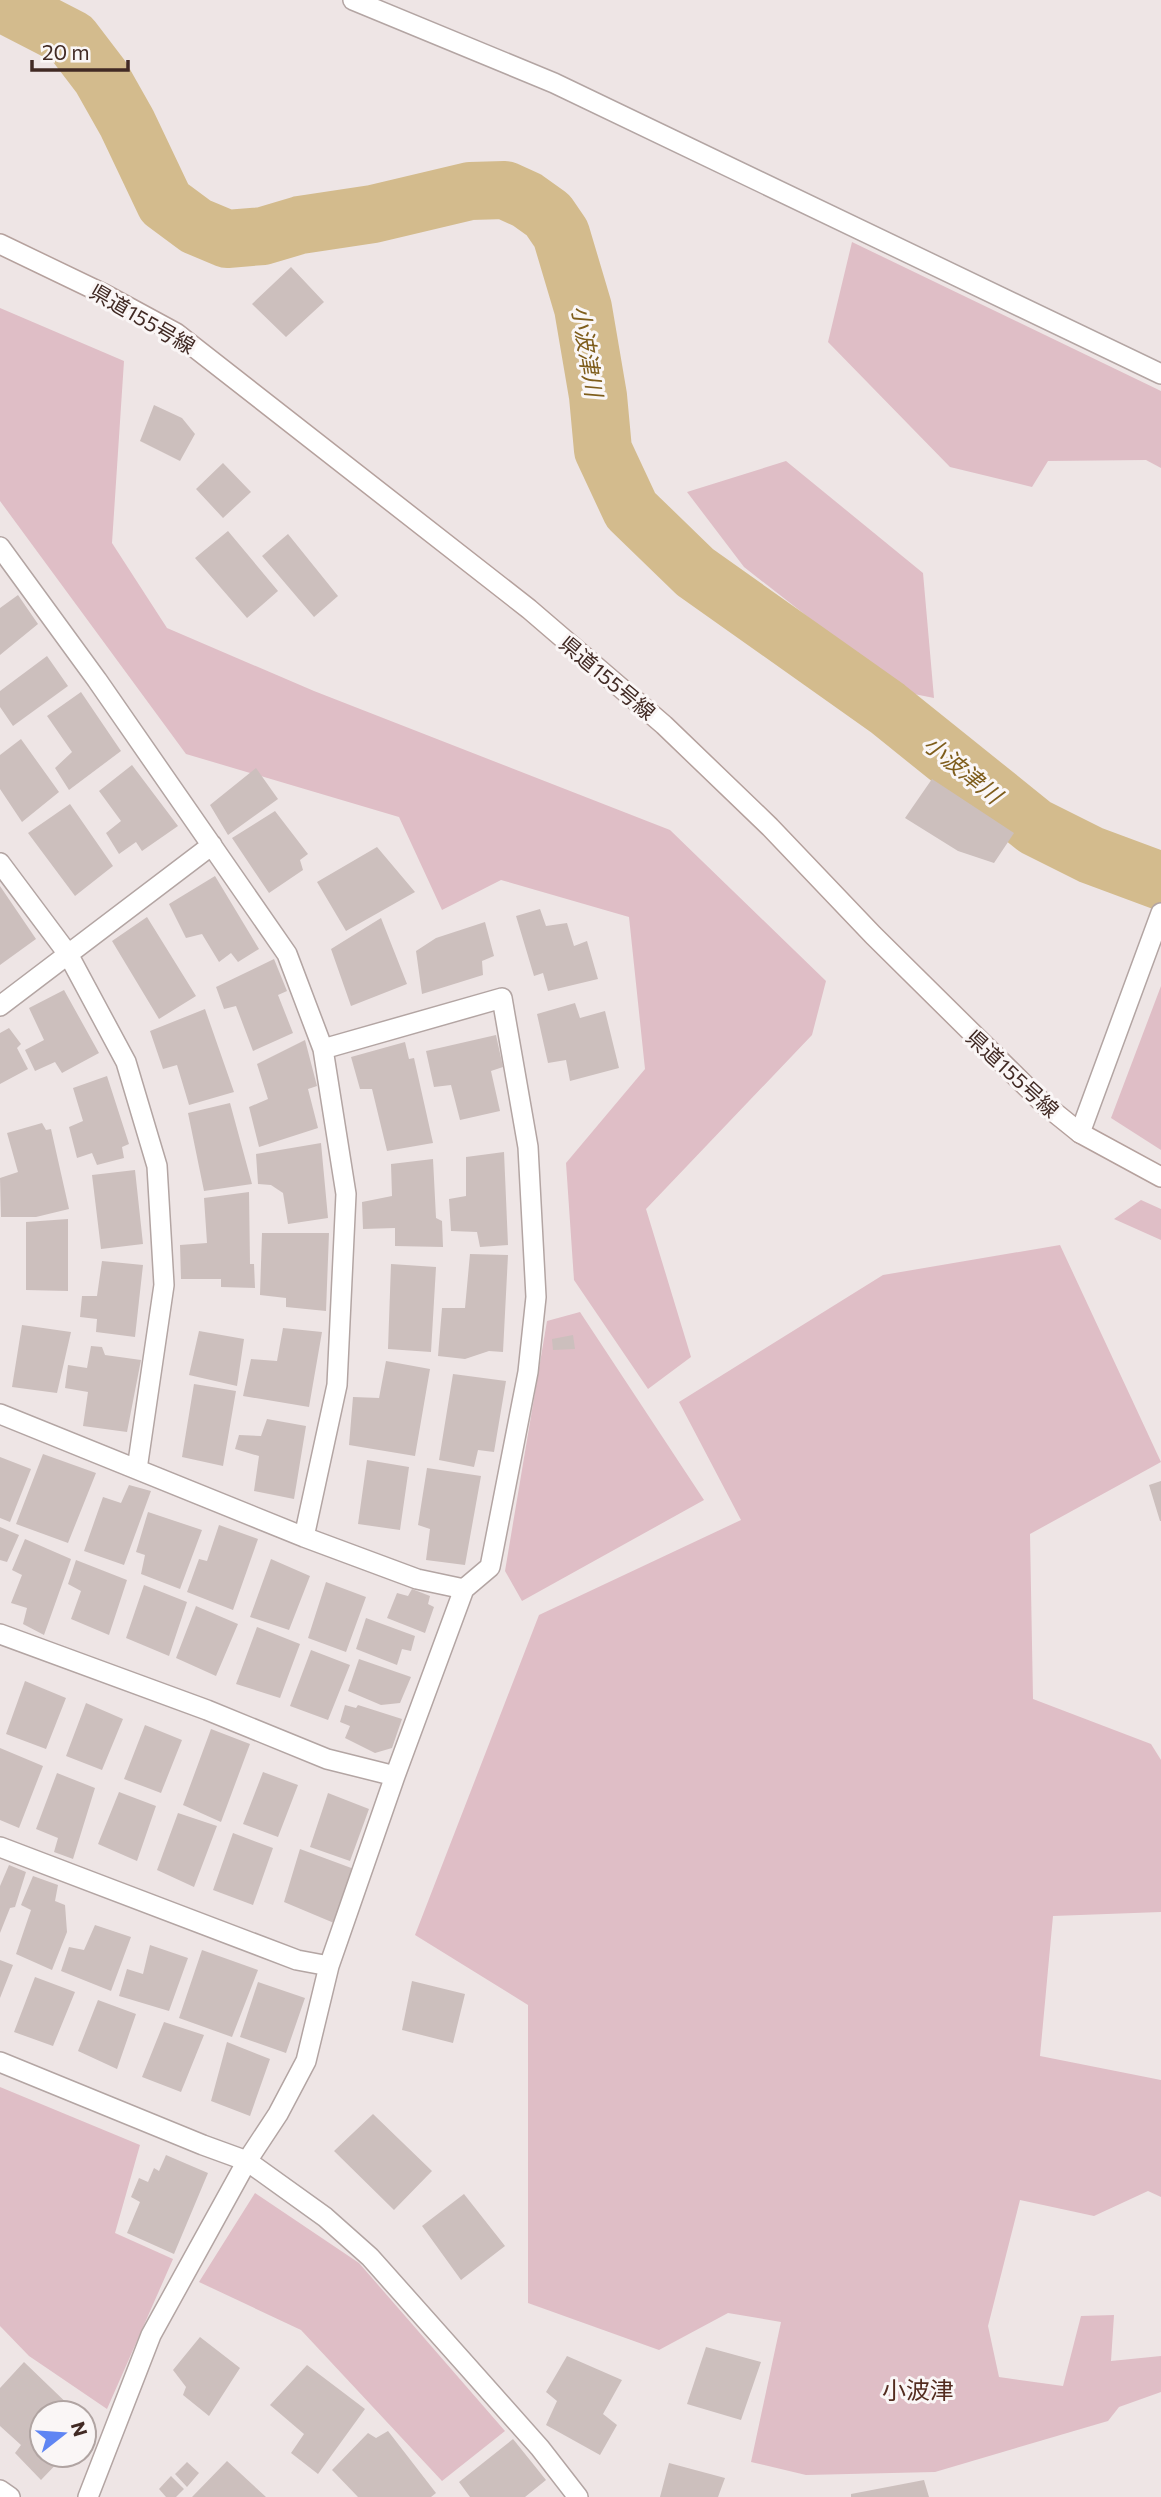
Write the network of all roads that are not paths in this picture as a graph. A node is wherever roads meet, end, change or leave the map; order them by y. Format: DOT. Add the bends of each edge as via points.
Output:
graph roads {
  1 [pos="353,0"];
  2 [pos="0,244"];
  3 [pos="1161,374"];
  4 [pos="0,547"];
  5 [pos="212,845"];
  6 [pos="0,863"];
  7 [pos="1161,913"];
  8 [pos="68,954"];
  9 [pos="0,1006"];
  10 [pos="323,1049"];
  11 [pos="1080,1133"];
  12 [pos="1161,1177"];
  13 [pos="0,1414"];
  14 [pos="137,1469"];
  15 [pos="304,1537"];
  16 [pos="464,1589"];
  17 [pos="0,1634"];
  18 [pos="395,1776"];
  19 [pos="0,1847"];
  20 [pos="329,1966"];
  21 [pos="0,2062"];
  22 [pos="247,2161"];
  23 [pos="0,2490"];
  24 [pos="10,2497"];
  25 [pos="88,2497"];
  26 [pos="578,2497"];
  1 -- 3 [label="street" via="554,83"];
  2 -- 11 [label="street, 県道155号線" via="176,333 529,609 664,725 993,1055"];
  4 -- 5 [label="street"];
  5 -- 8 [label="street"];
  5 -- 10 [label="street" via="286,954"];
  6 -- 8 [label="street"];
  7 -- 11 [label="street"];
  8 -- 9 [label="street"];
  8 -- 14 [label="street" via="126,1062 156,1166 164,1285"];
  10 -- 15 [label="street" via="346,1194 337,1385"];
  10 -- 16 [label="street" via="502,998 528,1147 536,1297 528,1372 490,1567"];
  11 -- 12 [label="street, 県道155号線"];
  13 -- 14 [label="street"];
  14 -- 15 [label="street"];
  15 -- 16 [label="street" via="418,1579"];
  16 -- 18 [label="street"];
  17 -- 18 [label="street" via="327,1759"];
  18 -- 20 [label="street"];
  19 -- 20 [label="street" via="297,1960"];
  20 -- 22 [label="street" via="306,2061"];
  21 -- 22 [label="street"];
  22 -- 25 [label="street" via="151,2335"];
  22 -- 26 [label="street" via="370,2256"];
  23 -- 24 [label="street"];
}
